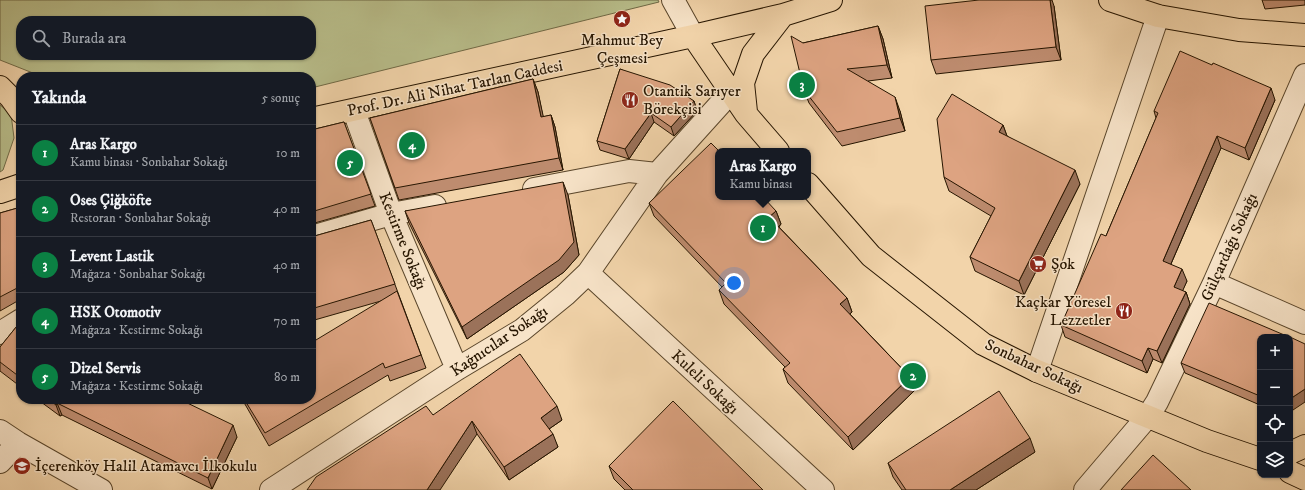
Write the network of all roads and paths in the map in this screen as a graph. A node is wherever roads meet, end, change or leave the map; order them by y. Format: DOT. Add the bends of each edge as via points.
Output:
graph roads {
  1 [pos="673,0"];
  2 [pos="831,0"];
  3 [pos="1110,0"];
  4 [pos="783,15"];
  5 [pos="1158,16"];
  6 [pos="1305,35"];
  7 [pos="693,36"];
  8 [pos="1305,75"];
  9 [pos="0,77"];
  10 [pos="16,84"];
  11 [pos="0,87"];
  12 [pos="731,92"];
  13 [pos="16,105"];
  14 [pos="354,111"];
  15 [pos="746,114"];
  16 [pos="316,118"];
  17 [pos="775,148"];
  18 [pos="657,174"];
  19 [pos="811,187"];
  20 [pos="514,192"];
  21 [pos="453,203"];
  22 [pos="391,214"];
  23 [pos="316,236"];
  24 [pos="588,273"];
  25 [pos="1214,283"];
  26 [pos="16,323"];
  27 [pos="1305,323"];
  28 [pos="0,333"];
  29 [pos="457,369"];
  30 [pos="1037,371"];
  31 [pos="1148,416"];
  32 [pos="0,431"];
  33 [pos="18,443"];
  34 [pos="1305,446"];
  35 [pos="1293,452"];
  36 [pos="1257,458"];
  37 [pos="0,462"];
  38 [pos="1293,473"];
  39 [pos="1305,479"];
  40 [pos="101,490"];
  41 [pos="271,490"];
  42 [pos="823,490"];
  43 [pos="1085,490"];
  1 -- 7 [label="street"];
  2 -- 4 [label="main road, Prof. Dr. Ali Nihat Tarlan Caddesi"];
  3 -- 5 [label="main road"];
  4 -- 7 [label="main road, Prof. Dr. Ali Nihat Tarlan Caddesi"];
  4 -- 15 [label="main road" via="753,54 743,83"];
  5 -- 6 [label="main road" via="1239,30"];
  5 -- 30 [label="street"];
  7 -- 12 [label="main road"];
  7 -- 14 [label="main road, Prof. Dr. Ali Nihat Tarlan Caddesi"];
  8 -- 25 [label="street, Gülçardağı Sokağı"];
  9 -- 10 [label="main road"];
  11 -- 13 [label="main road"];
  12 -- 15 [label="main road"];
  12 -- 18 [label="street, Kağnıcılar Sokağı"];
  14 -- 16 [label="main road, Prof. Dr. Ali Nihat Tarlan Caddesi"];
  14 -- 22 [label="street, Kestirme Sokağı"];
  15 -- 17 [label="main road"];
  18 -- 20 [label="street" via="629,171"];
  18 -- 24 [label="street, Kağnıcılar Sokağı"];
  19 -- 30 [label="main road, Sonbahar Sokağı" via="872,256 983,344"];
  21 -- 22 [label="street"];
  22 -- 23 [label="street"];
  22 -- 29 [label="street, Kestirme Sokağı"];
  24 -- 29 [label="street, Kağnıcılar Sokağı" via="566,296 522,330"];
  24 -- 42 [label="street, Kuleli Sokağı"];
  25 -- 27 [label="street"];
  25 -- 31 [label="street, Gülçardağı Sokağı"];
  26 -- 28 [label="street"];
  29 -- 41 [label="street, Kağnıcılar Sokağı"];
  30 -- 31 [label="main road, Sonbahar Sokağı"];
  31 -- 36 [label="main road, Sonbahar Sokağı" via="1207,441"];
  31 -- 43 [label="street, Gülçardağı Sokağı"];
  32 -- 33 [label="street"];
  33 -- 37 [label="street"];
  33 -- 40 [label="street"];
  34 -- 35 [label="main road"];
  38 -- 39 [label="main road"];
}
